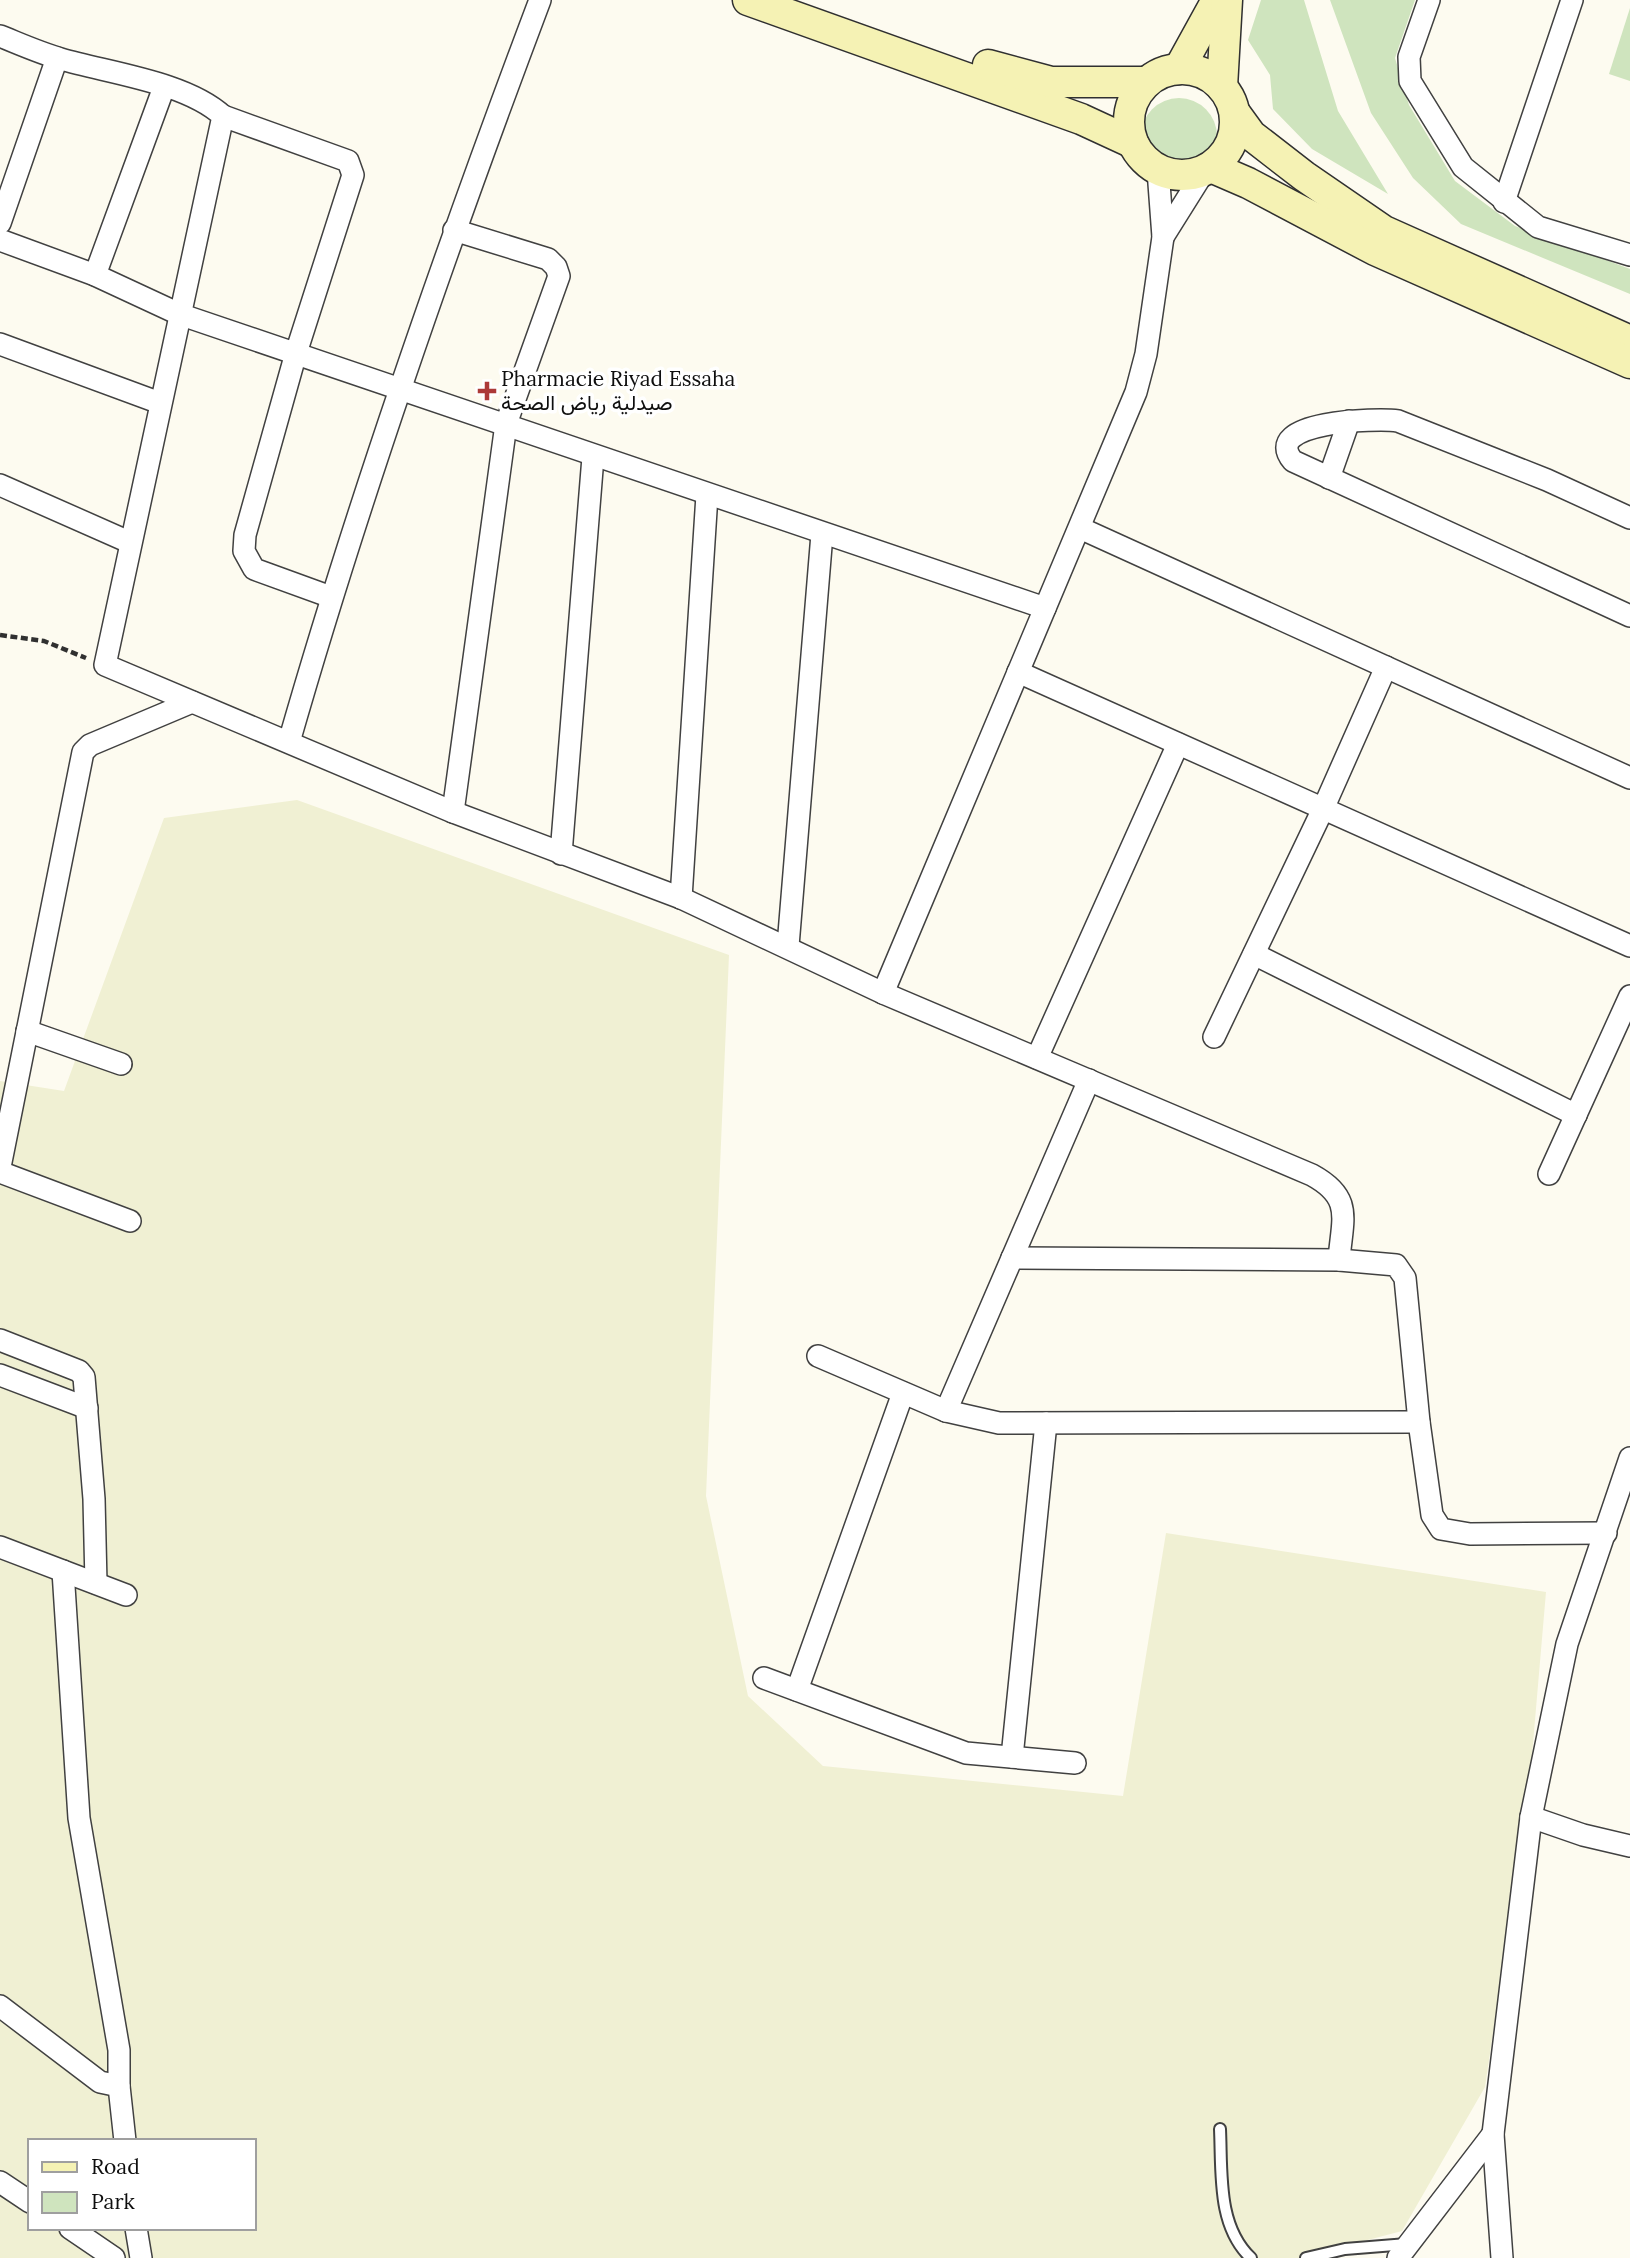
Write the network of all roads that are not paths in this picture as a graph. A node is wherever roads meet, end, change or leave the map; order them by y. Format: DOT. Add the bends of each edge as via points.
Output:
graph roads {
  1 [pos="540,0"];
  2 [pos="748,0"];
  3 [pos="806,0"];
  4 [pos="1217,0"];
  5 [pos="1227,0"];
  6 [pos="1429,0"];
  7 [pos="1572,0"];
  8 [pos="0,36"];
  9 [pos="57,58"];
  10 [pos="1179,69"];
  11 [pos="1146,82"];
  12 [pos="164,86"];
  13 [pos="1228,100"];
  14 [pos="223,116"];
  15 [pos="1133,144"];
  16 [pos="1208,169"];
  17 [pos="1158,170"];
  18 [pos="1504,202"];
  19 [pos="0,223"];
  20 [pos="454,230"];
  21 [pos="1163,237"];
  22 [pos="0,240"];
  23 [pos="1630,255"];
  24 [pos="95,275"];
  25 [pos="179,314"];
  26 [pos="1630,341"];
  27 [pos="0,344"];
  28 [pos="296,353"];
  29 [pos="1630,363"];
  30 [pos="402,388"];
  31 [pos="160,403"];
  32 [pos="1349,421"];
  33 [pos="506,424"];
  34 [pos="593,457"];
  35 [pos="1329,478"];
  36 [pos="0,485"];
  37 [pos="707,495"];
  38 [pos="1630,517"];
  39 [pos="1080,528"];
  40 [pos="822,534"];
  41 [pos="129,542"];
  42 [pos="331,597"];
  43 [pos="1045,608"];
  44 [pos="1630,616"];
  45 [pos="1386,667"];
  46 [pos="1018,672"];
  47 [pos="192,702"];
  48 [pos="289,742"];
  49 [pos="1178,744"];
  50 [pos="1630,778"];
  51 [pos="1323,808"];
  52 [pos="453,812"];
  53 [pos="561,854"];
  54 [pos="681,898"];
  55 [pos="788,946"];
  56 [pos="1630,946"];
  57 [pos="1254,954"];
  58 [pos="883,993"];
  59 [pos="1630,996"];
  60 [pos="27,1031"];
  61 [pos="1214,1037"];
  62 [pos="1037,1058"];
  63 [pos="121,1064"];
  64 [pos="1089,1080"];
  65 [pos="1576,1115"];
  66 [pos="0,1170"];
  67 [pos="1549,1174"];
  68 [pos="130,1221"];
  69 [pos="1012,1258"];
  70 [pos="1339,1260"];
  71 [pos="0,1340"];
  72 [pos="818,1356"];
  73 [pos="0,1375"];
  74 [pos="903,1393"];
  75 [pos="87,1408"];
  76 [pos="946,1411"];
  77 [pos="1419,1422"];
  78 [pos="1046,1423"];
  79 [pos="1630,1458"];
  80 [pos="1606,1533"];
  81 [pos="0,1547"];
  82 [pos="63,1571"];
  83 [pos="96,1583"];
  84 [pos="125,1595"];
  85 [pos="764,1678"];
  86 [pos="797,1690"];
  87 [pos="1012,1757"];
  88 [pos="1075,1763"];
  89 [pos="1531,1817"];
  90 [pos="1630,1846"];
  91 [pos="0,2006"];
  92 [pos="119,2086"];
  93 [pos="1220,2129"];
  94 [pos="1493,2134"];
  95 [pos="125,2139"];
  96 [pos="0,2182"];
  97 [pos="28,2201"];
  98 [pos="73,2230"];
  99 [pos="136,2230"];
  100 [pos="1402,2251"];
  101 [pos="114,2258"];
  102 [pos="141,2258"];
  103 [pos="1251,2258"];
  104 [pos="1306,2258"];
  105 [pos="1502,2258"];
  1 -- 20 [label="street"];
  2 -- 15 [label="main road" via="1081,119"];
  3 -- 11 [label="main road" via="1032,79 1090,85"];
  4 -- 10 [label="main road"];
  5 -- 13 [label="main road"];
  6 -- 18 [label="street" via="1409,57 1410,81 1463,167"];
  7 -- 18 [label="street"];
  8 -- 9 [label="street"];
  9 -- 12 [label="street"];
  9 -- 19 [label="street"];
  10 -- 11 [label="main road"];
  10 -- 13 [label="main road" via="1195,70"];
  11 -- 15 [label="main road" via="1129,111"];
  12 -- 14 [label="street"];
  12 -- 24 [label="street"];
  13 -- 16 [label="main road" via="1234,134 1226,153"];
  13 -- 26 [label="main road" via="1251,135 1384,231"];
  14 -- 25 [label="street"];
  14 -- 28 [label="street" via="348,161 352,168"];
  15 -- 17 [label="main road"];
  16 -- 17 [label="main road" via="1173,175"];
  16 -- 21 [label="street"];
  16 -- 29 [label="main road" via="1248,183 1375,250"];
  17 -- 21 [label="street"];
  18 -- 23 [label="street" via="1538,227"];
  20 -- 30 [label="street"];
  20 -- 33 [label="street" via="548,259 559,276"];
  21 -- 39 [label="street" via="1142,375"];
  22 -- 24 [label="street"];
  24 -- 25 [label="street"];
  25 -- 28 [label="street"];
  25 -- 31 [label="street"];
  27 -- 31 [label="street"];
  28 -- 30 [label="street"];
  28 -- 42 [label="street" via="244,551 254,569"];
  30 -- 33 [label="street"];
  30 -- 42 [label="street"];
  31 -- 41 [label="street"];
  32 -- 35 [label="street"];
  32 -- 35 [label="street" via="1300,432 1286,446 1293,461"];
  32 -- 38 [label="street" via="1376,418 1419,427"];
  33 -- 34 [label="street"];
  33 -- 52 [label="street"];
  34 -- 37 [label="street"];
  34 -- 53 [label="street"];
  35 -- 44 [label="street"];
  36 -- 41 [label="street"];
  37 -- 40 [label="street"];
  37 -- 54 [label="street"];
  39 -- 43 [label="street"];
  39 -- 45 [label="street"];
  40 -- 43 [label="street"];
  40 -- 55 [label="street"];
  41 -- 47 [label="street" via="105,665"];
  42 -- 48 [label="street"];
  43 -- 46 [label="street"];
  45 -- 50 [label="street"];
  45 -- 51 [label="street"];
  46 -- 49 [label="street"];
  46 -- 58 [label="street"];
  47 -- 48 [label="street"];
  47 -- 60 [label="street" via="83,752"];
  48 -- 52 [label="street"];
  49 -- 51 [label="street"];
  49 -- 62 [label="street"];
  51 -- 56 [label="street"];
  51 -- 57 [label="street"];
  52 -- 53 [label="street"];
  53 -- 54 [label="street"];
  54 -- 55 [label="street"];
  55 -- 58 [label="street"];
  57 -- 61 [label="street"];
  57 -- 65 [label="street"];
  58 -- 62 [label="street"];
  59 -- 65 [label="street"];
  60 -- 63 [label="street"];
  60 -- 66 [label="street"];
  62 -- 64 [label="street"];
  64 -- 69 [label="street"];
  64 -- 70 [label="street" via="1329,1185 1342,1205"];
  65 -- 67 [label="street"];
  66 -- 68 [label="street"];
  69 -- 70 [label="street"];
  69 -- 76 [label="street"];
  70 -- 77 [label="street" via="1396,1265 1405,1278"];
  71 -- 75 [label="street" via="79,1371 84,1377"];
  72 -- 74 [label="street"];
  73 -- 75 [label="street"];
  74 -- 76 [label="street"];
  74 -- 86 [label="street"];
  75 -- 83 [label="street"];
  76 -- 78 [label="street" via="999,1423"];
  77 -- 78 [label="street"];
  77 -- 80 [label="street" via="1432,1515 1441,1530"];
  78 -- 87 [label="street"];
  79 -- 80 [label="street"];
  80 -- 89 [label="street" via="1567,1644"];
  81 -- 82 [label="street"];
  82 -- 83 [label="street"];
  82 -- 92 [label="street" via="79,1818 119,2050"];
  83 -- 84 [label="street"];
  85 -- 86 [label="street"];
  86 -- 87 [label="street" via="966,1753"];
  87 -- 88 [label="street"];
  89 -- 90 [label="street"];
  89 -- 94 [label="street"];
  91 -- 92 [label="street" via="100,2082"];
  92 -- 95 [label="street"];
  93 -- 103 [label="lane" via="1229,2229"];
  94 -- 100 [label="street"];
  94 -- 105 [label="street"];
  96 -- 97 [label="street"];
  98 -- 101 [label="street"];
  99 -- 102 [label="street"];
  100 -- 104 [label="lane" via="1345,2249"];
}
